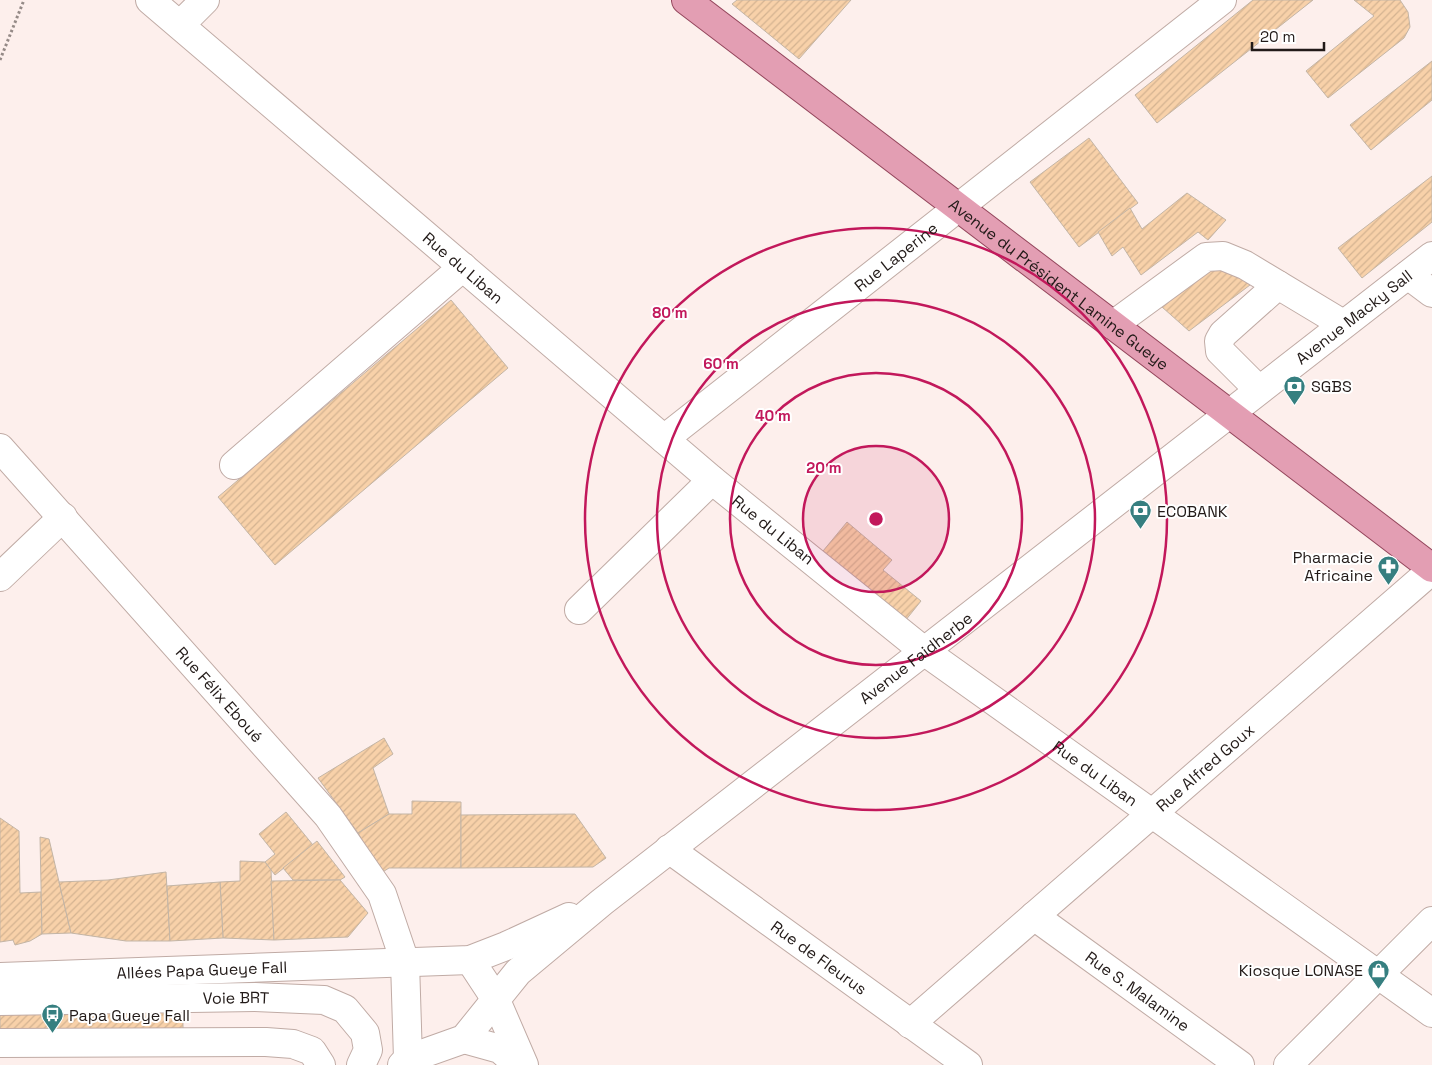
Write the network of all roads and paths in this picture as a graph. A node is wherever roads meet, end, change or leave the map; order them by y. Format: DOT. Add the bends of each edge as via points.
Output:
graph roads {
  1 [pos="24,0"];
  2 [pos="150,0"];
  3 [pos="205,0"];
  4 [pos="1222,0"];
  5 [pos="696,2"];
  6 [pos="180,25"];
  7 [pos="0,60"];
  8 [pos="958,207"];
  9 [pos="1432,256"];
  10 [pos="463,267"];
  11 [pos="1408,275"];
  12 [pos="1278,285"];
  13 [pos="1432,293"];
  14 [pos="1343,324"];
  15 [pos="1113,325"];
  16 [pos="1258,389"];
  17 [pos="1228,412"];
  18 [pos="664,439"];
  19 [pos="0,448"];
  20 [pos="234,465"];
  21 [pos="712,480"];
  22 [pos="63,517"];
  23 [pos="1432,569"];
  24 [pos="0,576"];
  25 [pos="579,610"];
  26 [pos="924,651"];
  27 [pos="1151,814"];
  28 [pos="669,850"];
  29 [pos="602,902"];
  30 [pos="1034,916"];
  31 [pos="1432,921"];
  32 [pos="470,960"];
  33 [pos="405,962"];
  34 [pos="1378,974"];
  35 [pos="0,977"];
  36 [pos="495,998"];
  37 [pos="0,1001"];
  38 [pos="1432,1013"];
  39 [pos="910,1024"];
  40 [pos="464,1039"];
  41 [pos="0,1043"];
  42 [pos="405,1062"];
  43 [pos="321,1065"];
  44 [pos="361,1065"];
  45 [pos="518,1065"];
  46 [pos="524,1065"];
  47 [pos="968,1065"];
  48 [pos="1240,1065"];
  49 [pos="1288,1065"];
  1 -- 7 [label="path"];
  2 -- 6 [label="street, Rue du Liban"];
  3 -- 6 [label="street"];
  4 -- 8 [label="street, Rue Laperine"];
  5 -- 8 [label="main road, Avenue du Président Lamine Gueye"];
  6 -- 10 [label="street, Rue du Liban"];
  8 -- 15 [label="main road, Avenue du Président Lamine Gueye"];
  8 -- 18 [label="street, Rue Laperine"];
  9 -- 11 [label="street, Avenue Macky Sall"];
  10 -- 18 [label="street, Rue du Liban"];
  10 -- 20 [label="street"];
  11 -- 13 [label="street"];
  11 -- 14 [label="street, Avenue Macky Sall"];
  12 -- 14 [label="street"];
  12 -- 15 [label="street" via="1223,256 1206,257"];
  12 -- 16 [label="street" via="1219,341 1220,351"];
  14 -- 16 [label="street, Avenue Macky Sall"];
  15 -- 17 [label="main road, Avenue du Président Lamine Gueye"];
  16 -- 17 [label="street, Avenue Macky Sall"];
  17 -- 23 [label="main road, Avenue du Président Lamine Gueye"];
  17 -- 26 [label="street, Avenue Faidherbe"];
  18 -- 21 [label="street, Rue du Liban"];
  19 -- 22 [label="street, Rue Félix Eboué"];
  21 -- 25 [label="street"];
  21 -- 26 [label="street, Rue du Liban"];
  22 -- 24 [label="street"];
  22 -- 33 [label="street, Rue Félix Eboué" via="328,816 382,894"];
  23 -- 27 [label="street, Rue Alfred Goux"];
  26 -- 27 [label="street, Rue du Liban"];
  26 -- 28 [label="street, Avenue Faidherbe"];
  27 -- 30 [label="street, Rue Alfred Goux"];
  27 -- 34 [label="street, Rue du Liban"];
  28 -- 29 [label="street, Avenue Faidherbe"];
  28 -- 39 [label="street, Rue de Fleurus"];
  29 -- 32 [label="street, Avenue Faidherbe"];
  29 -- 36 [label="street, Avenue Faidherbe" via="518,972"];
  30 -- 39 [label="street, Rue Alfred Goux"];
  30 -- 48 [label="street, Rue S. Malamine"];
  31 -- 34 [label="street"];
  32 -- 33 [label="street, Allées Papa Gueye Fall"];
  32 -- 36 [label="street"];
  33 -- 35 [label="street, Allées Papa Gueye Fall"];
  33 -- 42 [label="street, Rue Félix Eboué"];
  34 -- 38 [label="street, Rue du Liban"];
  34 -- 49 [label="street"];
  36 -- 40 [label="street, Avenue Faidherbe"];
  36 -- 46 [label="street"];
  37 -- 44 [label="street, Voie BRT" via="254,997 324,1000 345,1009 365,1033 368,1050"];
  39 -- 47 [label="street, Rue de Fleurus"];
  40 -- 42 [label="street"];
  40 -- 45 [label="street" via="500,1049"];
  41 -- 43 [label="street" via="266,1042 294,1044 312,1051"];
}
